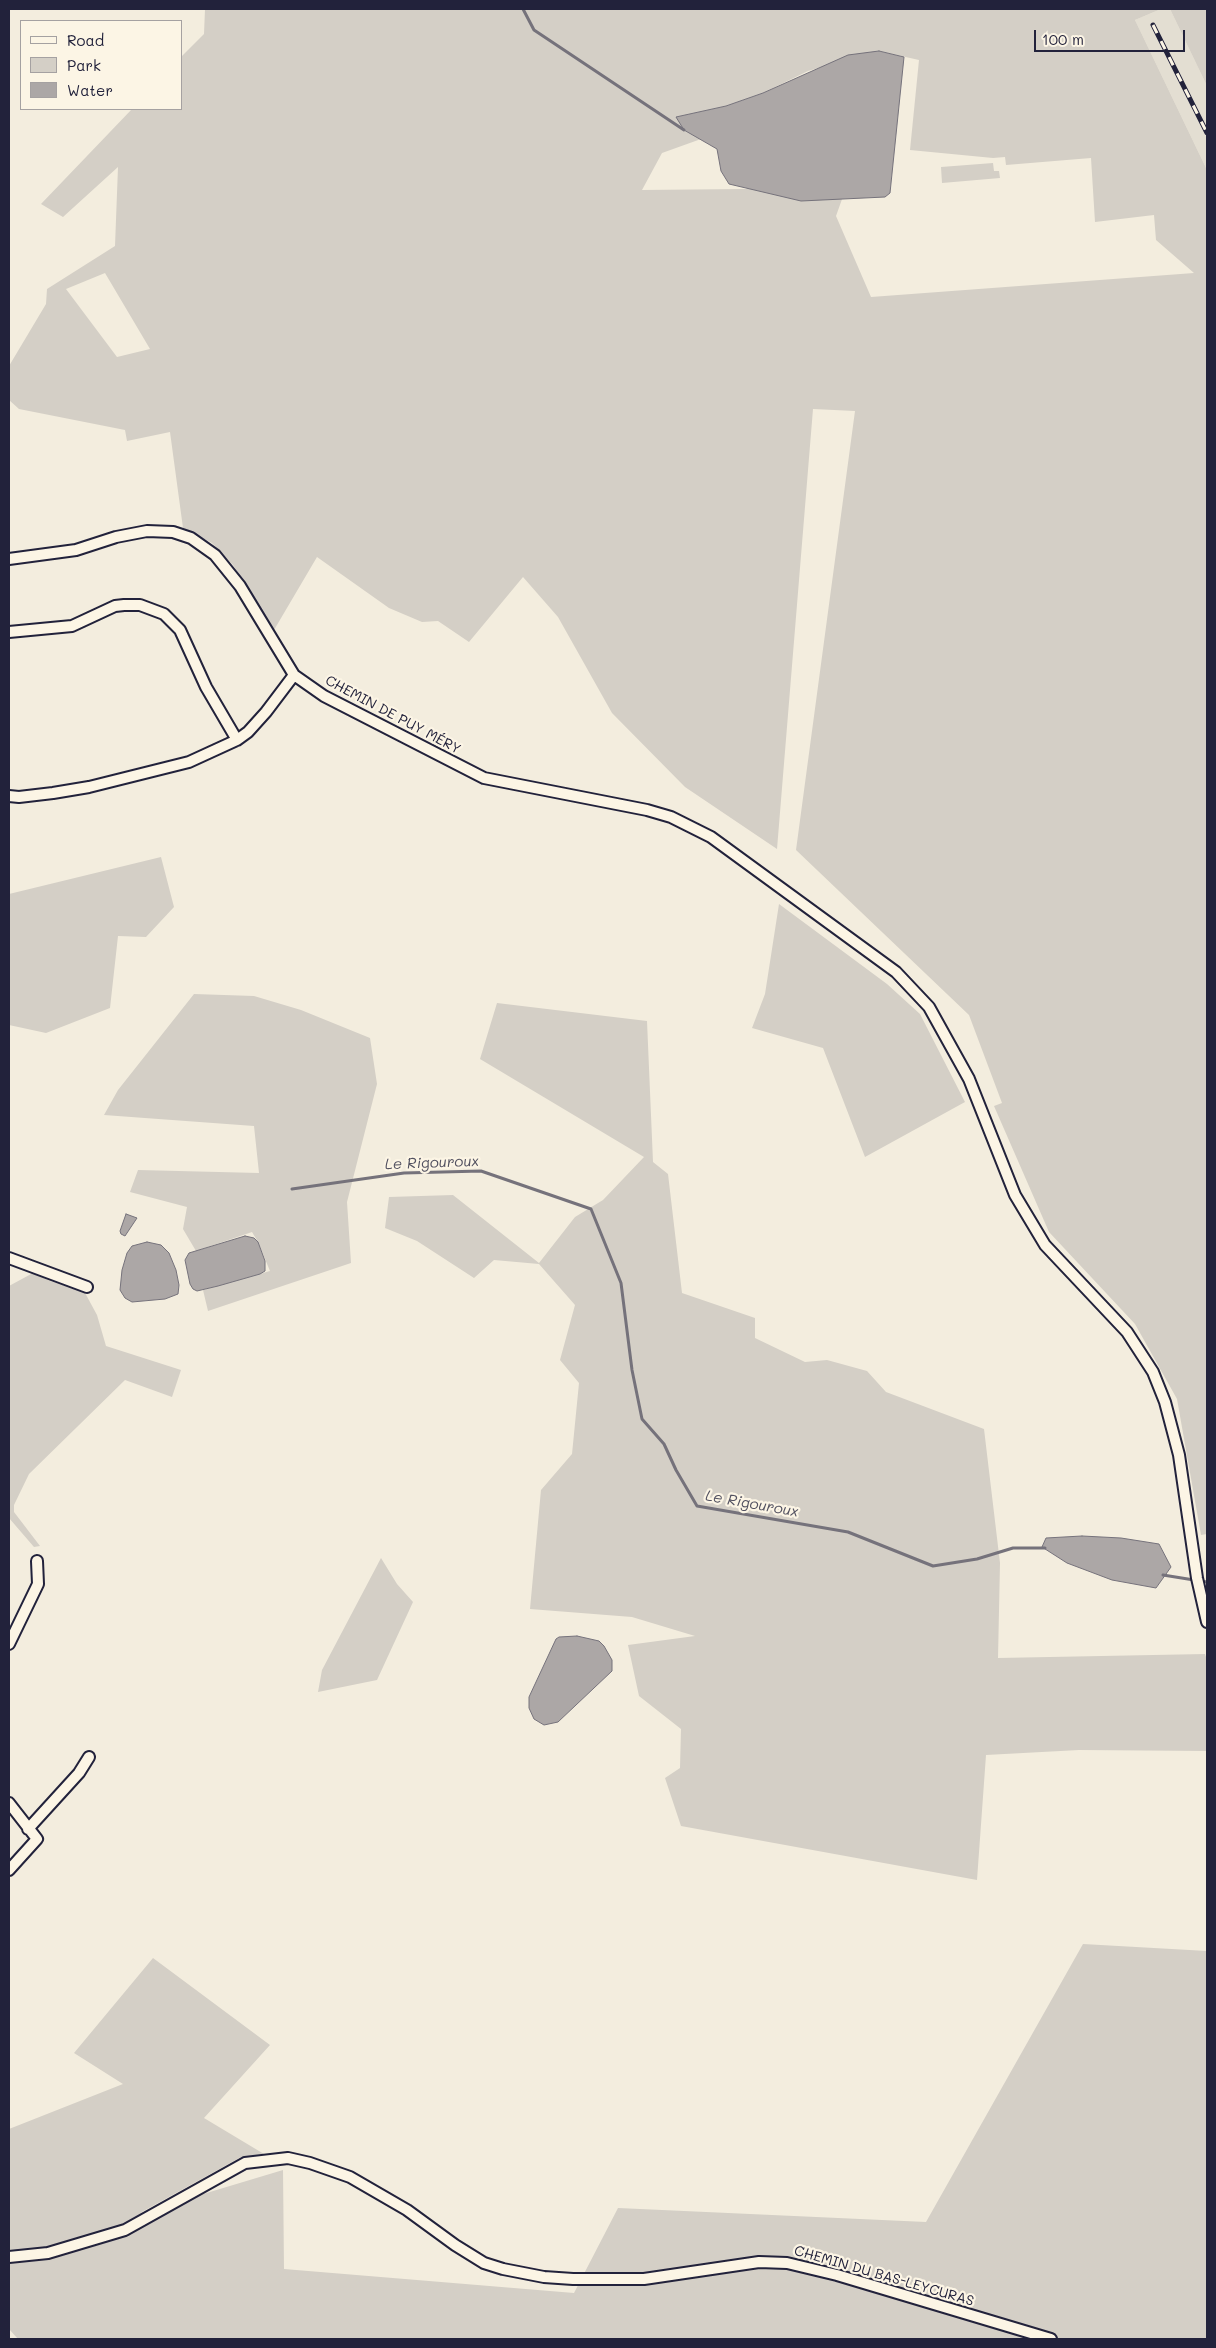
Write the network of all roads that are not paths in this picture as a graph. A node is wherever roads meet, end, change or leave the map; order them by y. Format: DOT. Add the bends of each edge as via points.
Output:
graph roads {
  1 [pos="9,559"];
  2 [pos="9,632"];
  3 [pos="294,675"];
  4 [pos="237,740"];
  5 [pos="9,796"];
  6 [pos="9,1258"];
  7 [pos="87,1287"];
  8 [pos="37,1561"];
  9 [pos="1207,1622"];
  10 [pos="9,1644"];
  11 [pos="88,1756"];
  12 [pos="9,1802"];
  13 [pos="28,1829"];
  14 [pos="9,1870"];
  15 [pos="9,2257"];
  16 [pos="1051,2339"];
  1 -- 3 [label="street, CHEMIN DE PUY MÉRY" via="76,550 147,531 173,532 190,538 215,555 240,586"];
  2 -- 4 [label="street" via="72,626 115,606 140,605 164,614 180,630 206,687"];
  3 -- 4 [label="street" via="257,722"];
  3 -- 9 [label="street, CHEMIN DE PUY MÉRY" via="324,696 484,778 647,810 671,817 711,836 896,972 930,1007 969,1079 1015,1195 1045,1246 1126,1332 1153,1372 1179,1455"];
  4 -- 5 [label="street" via="162,771 53,793"];
  6 -- 7 [label="street"];
  8 -- 10 [label="street" via="38,1584"];
  11 -- 13 [label="street" via="79,1773"];
  12 -- 13 [label="street"];
  13 -- 14 [label="street" via="37,1839"];
  15 -- 16 [label="street, CHEMIN DU BAS-LEYCURAS" via="48,2253 125,2230 245,2163 288,2158 350,2177 407,2210 484,2262 511,2271 573,2279 644,2279 759,2262 786,2262"];
}
